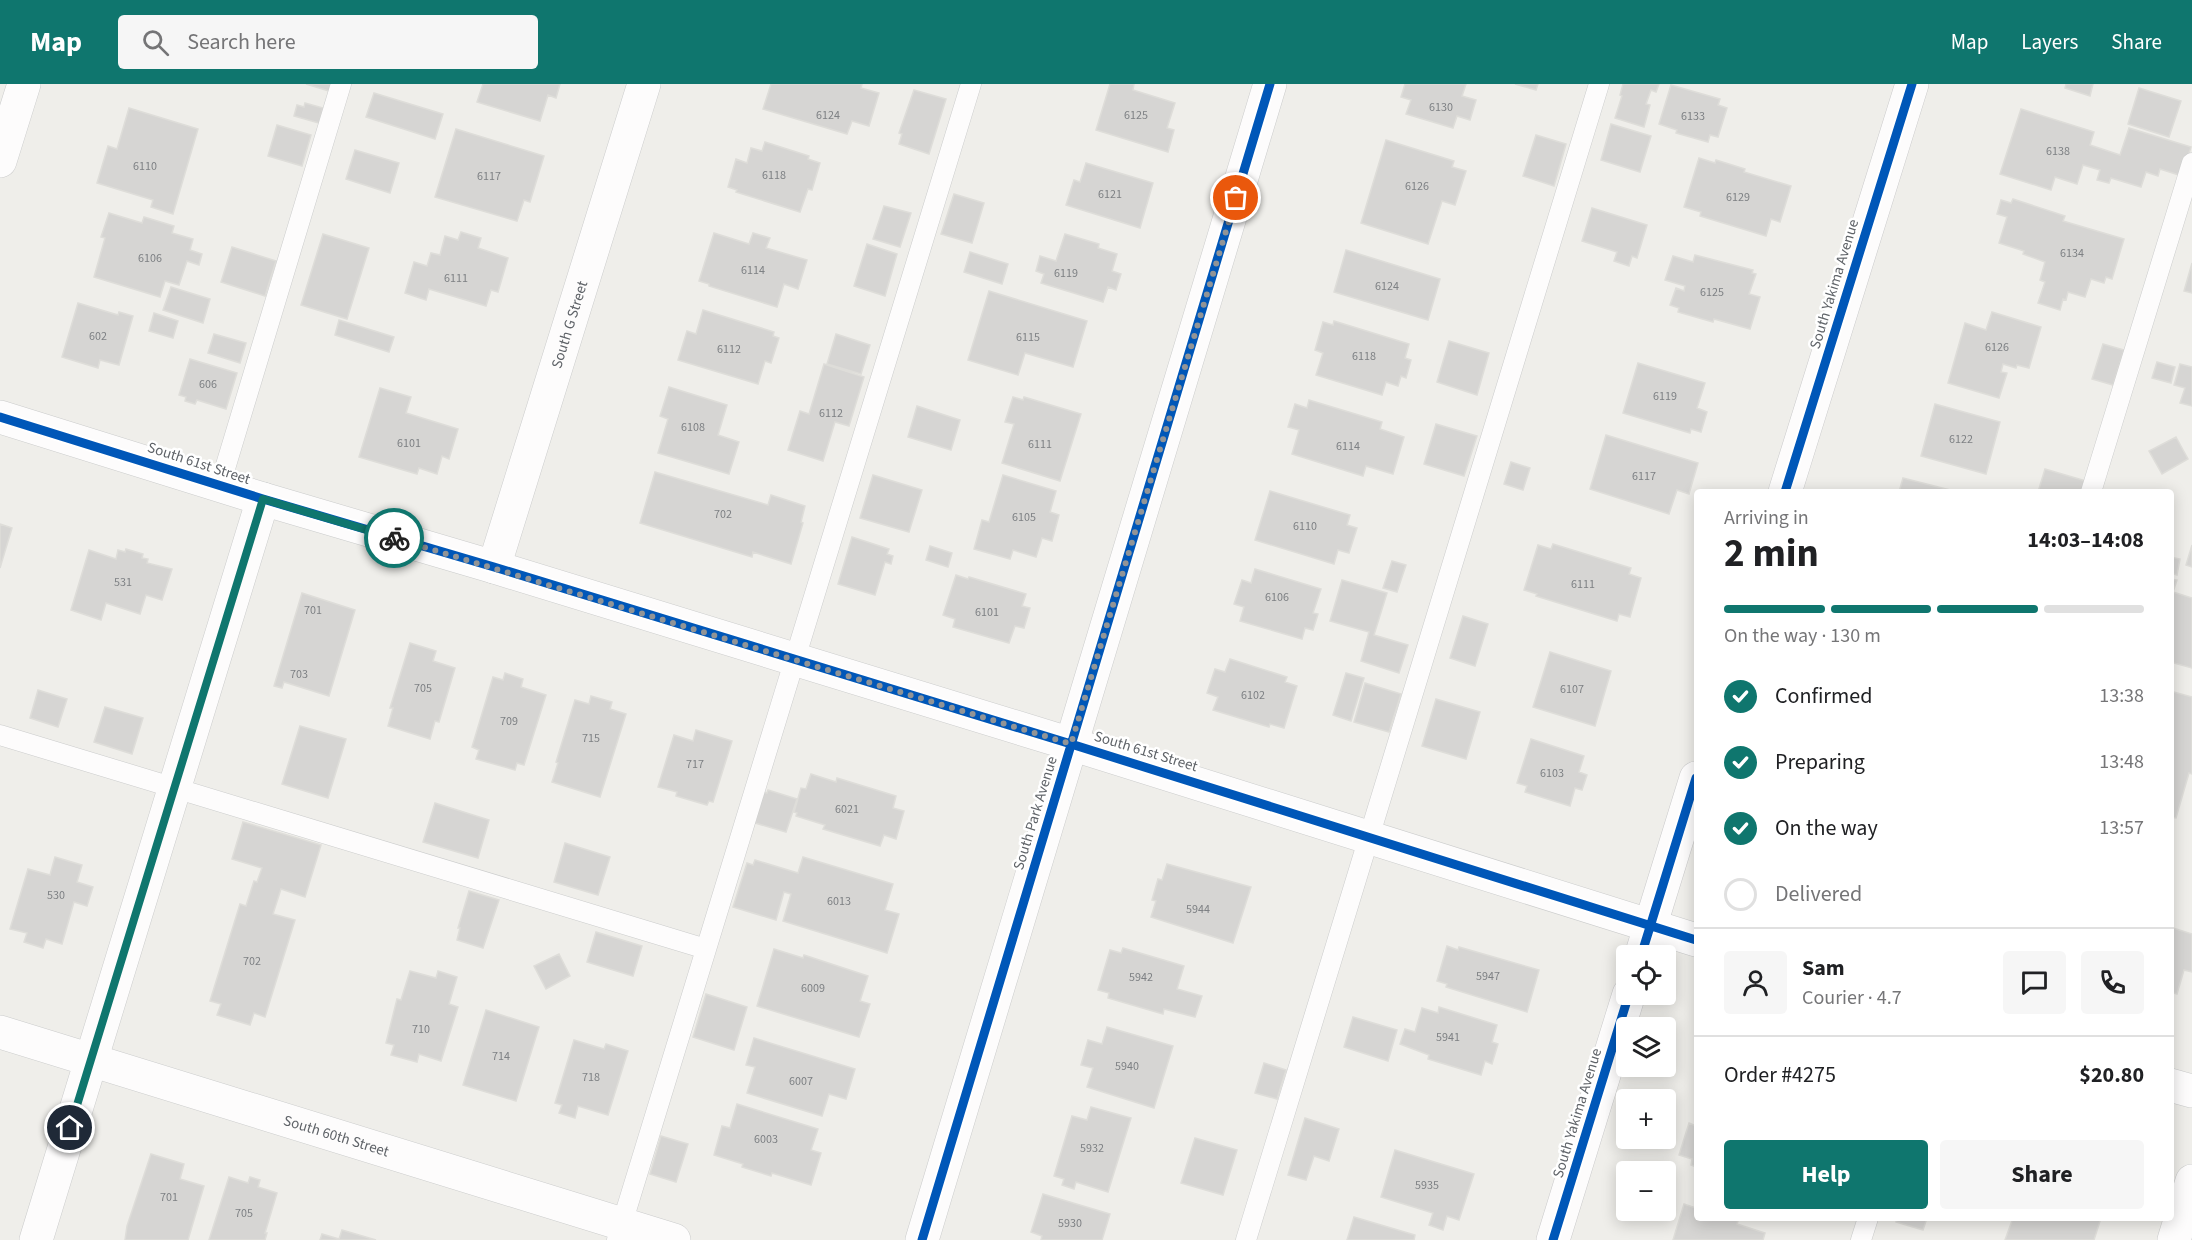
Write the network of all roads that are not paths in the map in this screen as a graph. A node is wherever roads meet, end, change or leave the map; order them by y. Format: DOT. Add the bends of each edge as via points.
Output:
graph roads {
  1 [pos="24,84"];
  2 [pos="341,84"];
  3 [pos="644,84"];
  4 [pos="971,84"];
  5 [pos="1270,84"];
  6 [pos="1599,84"];
  7 [pos="1912,84"];
  8 [pos="0,161"];
  9 [pos="2192,163"];
  10 [pos="0,417"];
  11 [pos="220,485"];
  12 [pos="1786,489"];
  13 [pos="2092,489"];
  14 [pos="263,499"];
  15 [pos="494,567"];
  16 [pos="796,659"];
  17 [pos="0,735"];
  18 [pos="1071,744"];
  19 [pos="1694,785"];
  20 [pos="175,788"];
  21 [pos="1369,837"];
  22 [pos="1694,940"];
  23 [pos="1646,941"];
  24 [pos="706,950"];
  25 [pos="1626,1005"];
  26 [pos="0,1032"];
  27 [pos="91,1061"];
  28 [pos="2174,1085"];
  29 [pos="2192,1091"];
  30 [pos="2192,1181"];
  31 [pos="1867,1221"];
  32 [pos="620,1232"];
  33 [pos="36,1240"];
  34 [pos="674,1240"];
  35 [pos="922,1240"];
  36 [pos="1246,1240"];
  37 [pos="1553,1240"];
  38 [pos="1861,1240"];
  39 [pos="2174,1240"];
  1 -- 8 [label="street"];
  2 -- 11 [label="lane"];
  3 -- 15 [label="street, South G Street"];
  4 -- 16 [label="lane"];
  5 -- 18 [label="street, South Park Avenue"];
  6 -- 21 [label="lane"];
  7 -- 12 [label="street, South Yakima Avenue"];
  9 -- 13 [label="lane"];
  10 -- 11 [label="street, South 61st Street"];
  11 -- 14 [label="street, South 61st Street"];
  14 -- 15 [label="street, South 61st Street"];
  14 -- 20 [label="street"];
  15 -- 16 [label="street, South 61st Street"];
  16 -- 18 [label="street, South 61st Street"];
  16 -- 24 [label="lane"];
  17 -- 20 [label="lane"];
  18 -- 21 [label="street, South 61st Street"];
  18 -- 35 [label="street, South Park Avenue"];
  19 -- 23 [label="street"];
  20 -- 24 [label="lane"];
  20 -- 27 [label="street"];
  21 -- 23 [label="street, South 61st Street"];
  21 -- 36 [label="lane"];
  22 -- 23 [label="street, South 61st Street"];
  24 -- 32 [label="lane"];
  25 -- 37 [label="street, South Yakima Avenue"];
  26 -- 27 [label="street, South 60th Street"];
  27 -- 32 [label="street, South 60th Street"];
  27 -- 33 [label="street"];
  28 -- 29 [label="street"];
  30 -- 39 [label="street"];
  31 -- 38 [label="lane"];
  32 -- 34 [label="street, South 60th Street"];
}
